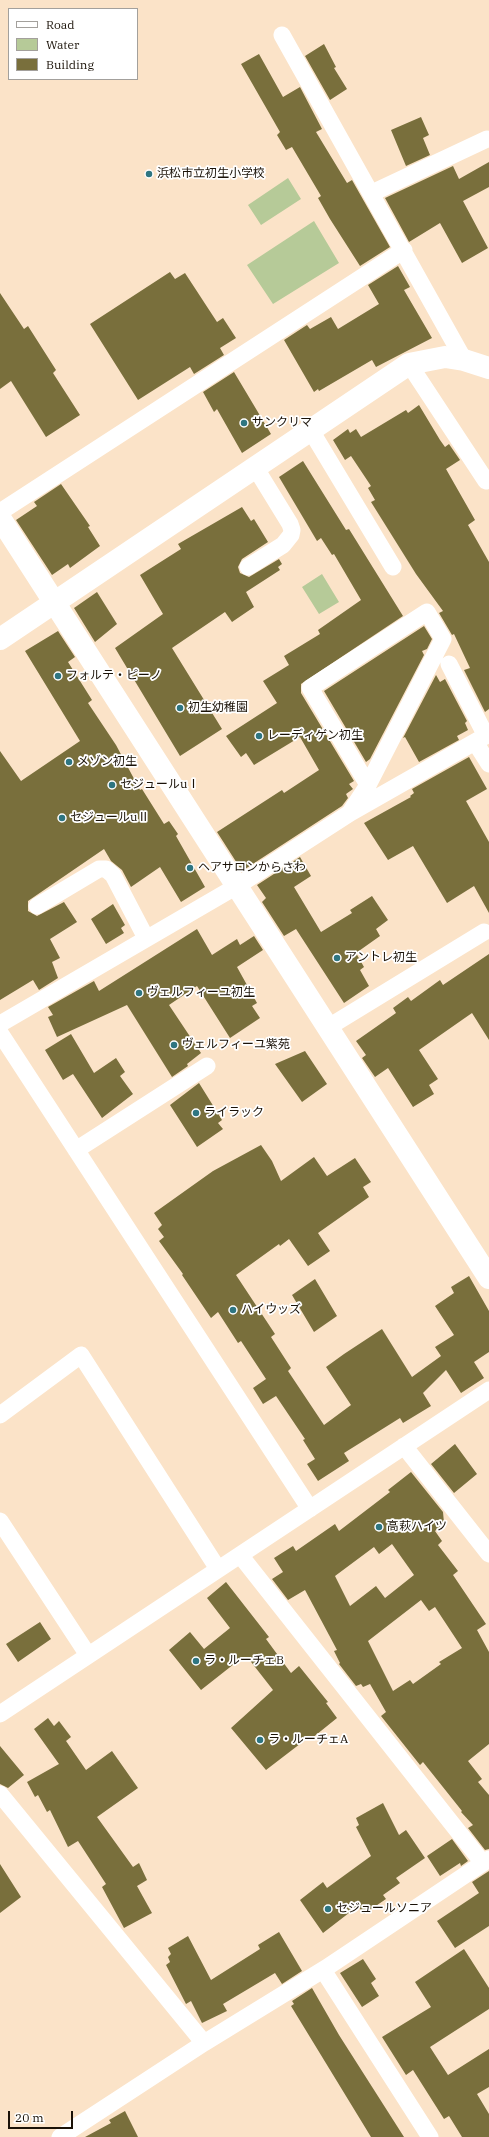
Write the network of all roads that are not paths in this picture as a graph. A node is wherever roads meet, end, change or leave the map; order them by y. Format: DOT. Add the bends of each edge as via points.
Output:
graph roads {
  1 [pos="282,35"];
  2 [pos="487,139"];
  3 [pos="372,193"];
  4 [pos="404,250"];
  5 [pos="464,360"];
  6 [pos="409,364"];
  7 [pos="489,368"];
  8 [pos="310,429"];
  9 [pos="254,467"];
  10 [pos="486,481"];
  11 [pos="0,512"];
  12 [pos="0,518"];
  13 [pos="248,567"];
  14 [pos="393,567"];
  15 [pos="53,604"];
  16 [pos="0,638"];
  17 [pos="449,664"];
  18 [pos="483,737"];
  19 [pos="489,764"];
  20 [pos="368,785"];
  21 [pos="350,813"];
  22 [pos="237,886"];
  23 [pos="37,906"];
  24 [pos="484,932"];
  25 [pos="146,938"];
  26 [pos="0,1024"];
  27 [pos="327,1028"];
  28 [pos="0,1034"];
  29 [pos="207,1066"];
  30 [pos="76,1150"];
  31 [pos="489,1278"];
  32 [pos="489,1390"];
  33 [pos="0,1415"];
  34 [pos="404,1446"];
  35 [pos="310,1509"];
  36 [pos="0,1521"];
  37 [pos="489,1554"];
  38 [pos="240,1556"];
  39 [pos="218,1569"];
  40 [pos="88,1655"];
  41 [pos="0,1714"];
  42 [pos="0,1794"];
  43 [pos="486,1861"];
  44 [pos="323,1970"];
  45 [pos="204,2043"];
  46 [pos="60,2137"];
  47 [pos="430,2137"];
  1 -- 3 [label="street"];
  2 -- 3 [label="street"];
  3 -- 4 [label="street"];
  4 -- 5 [label="street"];
  4 -- 11 [label="street"];
  5 -- 6 [label="street" via="445,357"];
  5 -- 7 [label="street"];
  6 -- 8 [label="street"];
  6 -- 10 [label="street"];
  8 -- 9 [label="street"];
  8 -- 14 [label="street"];
  9 -- 13 [label="street" via="292,530 291,536 283,545"];
  9 -- 15 [label="street"];
  12 -- 15 [label="street"];
  15 -- 16 [label="street"];
  15 -- 22 [label="street"];
  17 -- 18 [label="street"];
  18 -- 19 [label="street"];
  18 -- 21 [label="street"];
  20 -- 20 [label="street" via="443,639 427,612 310,688"];
  20 -- 21 [label="street"];
  21 -- 22 [label="street"];
  22 -- 25 [label="street"];
  22 -- 27 [label="street"];
  23 -- 25 [label="street" via="99,869 106,869 113,875"];
  24 -- 27 [label="street"];
  25 -- 26 [label="street"];
  27 -- 31 [label="street"];
  28 -- 30 [label="street"];
  29 -- 30 [label="street"];
  30 -- 35 [label="street"];
  32 -- 34 [label="street"];
  33 -- 39 [label="street" via="81,1356"];
  34 -- 35 [label="street"];
  34 -- 37 [label="street"];
  35 -- 38 [label="street"];
  36 -- 40 [label="street"];
  38 -- 39 [label="street"];
  38 -- 43 [label="street"];
  39 -- 40 [label="street"];
  40 -- 41 [label="street"];
  42 -- 45 [label="street"];
  43 -- 44 [label="street"];
  44 -- 45 [label="street"];
  44 -- 47 [label="street"];
  45 -- 46 [label="street"];
}
